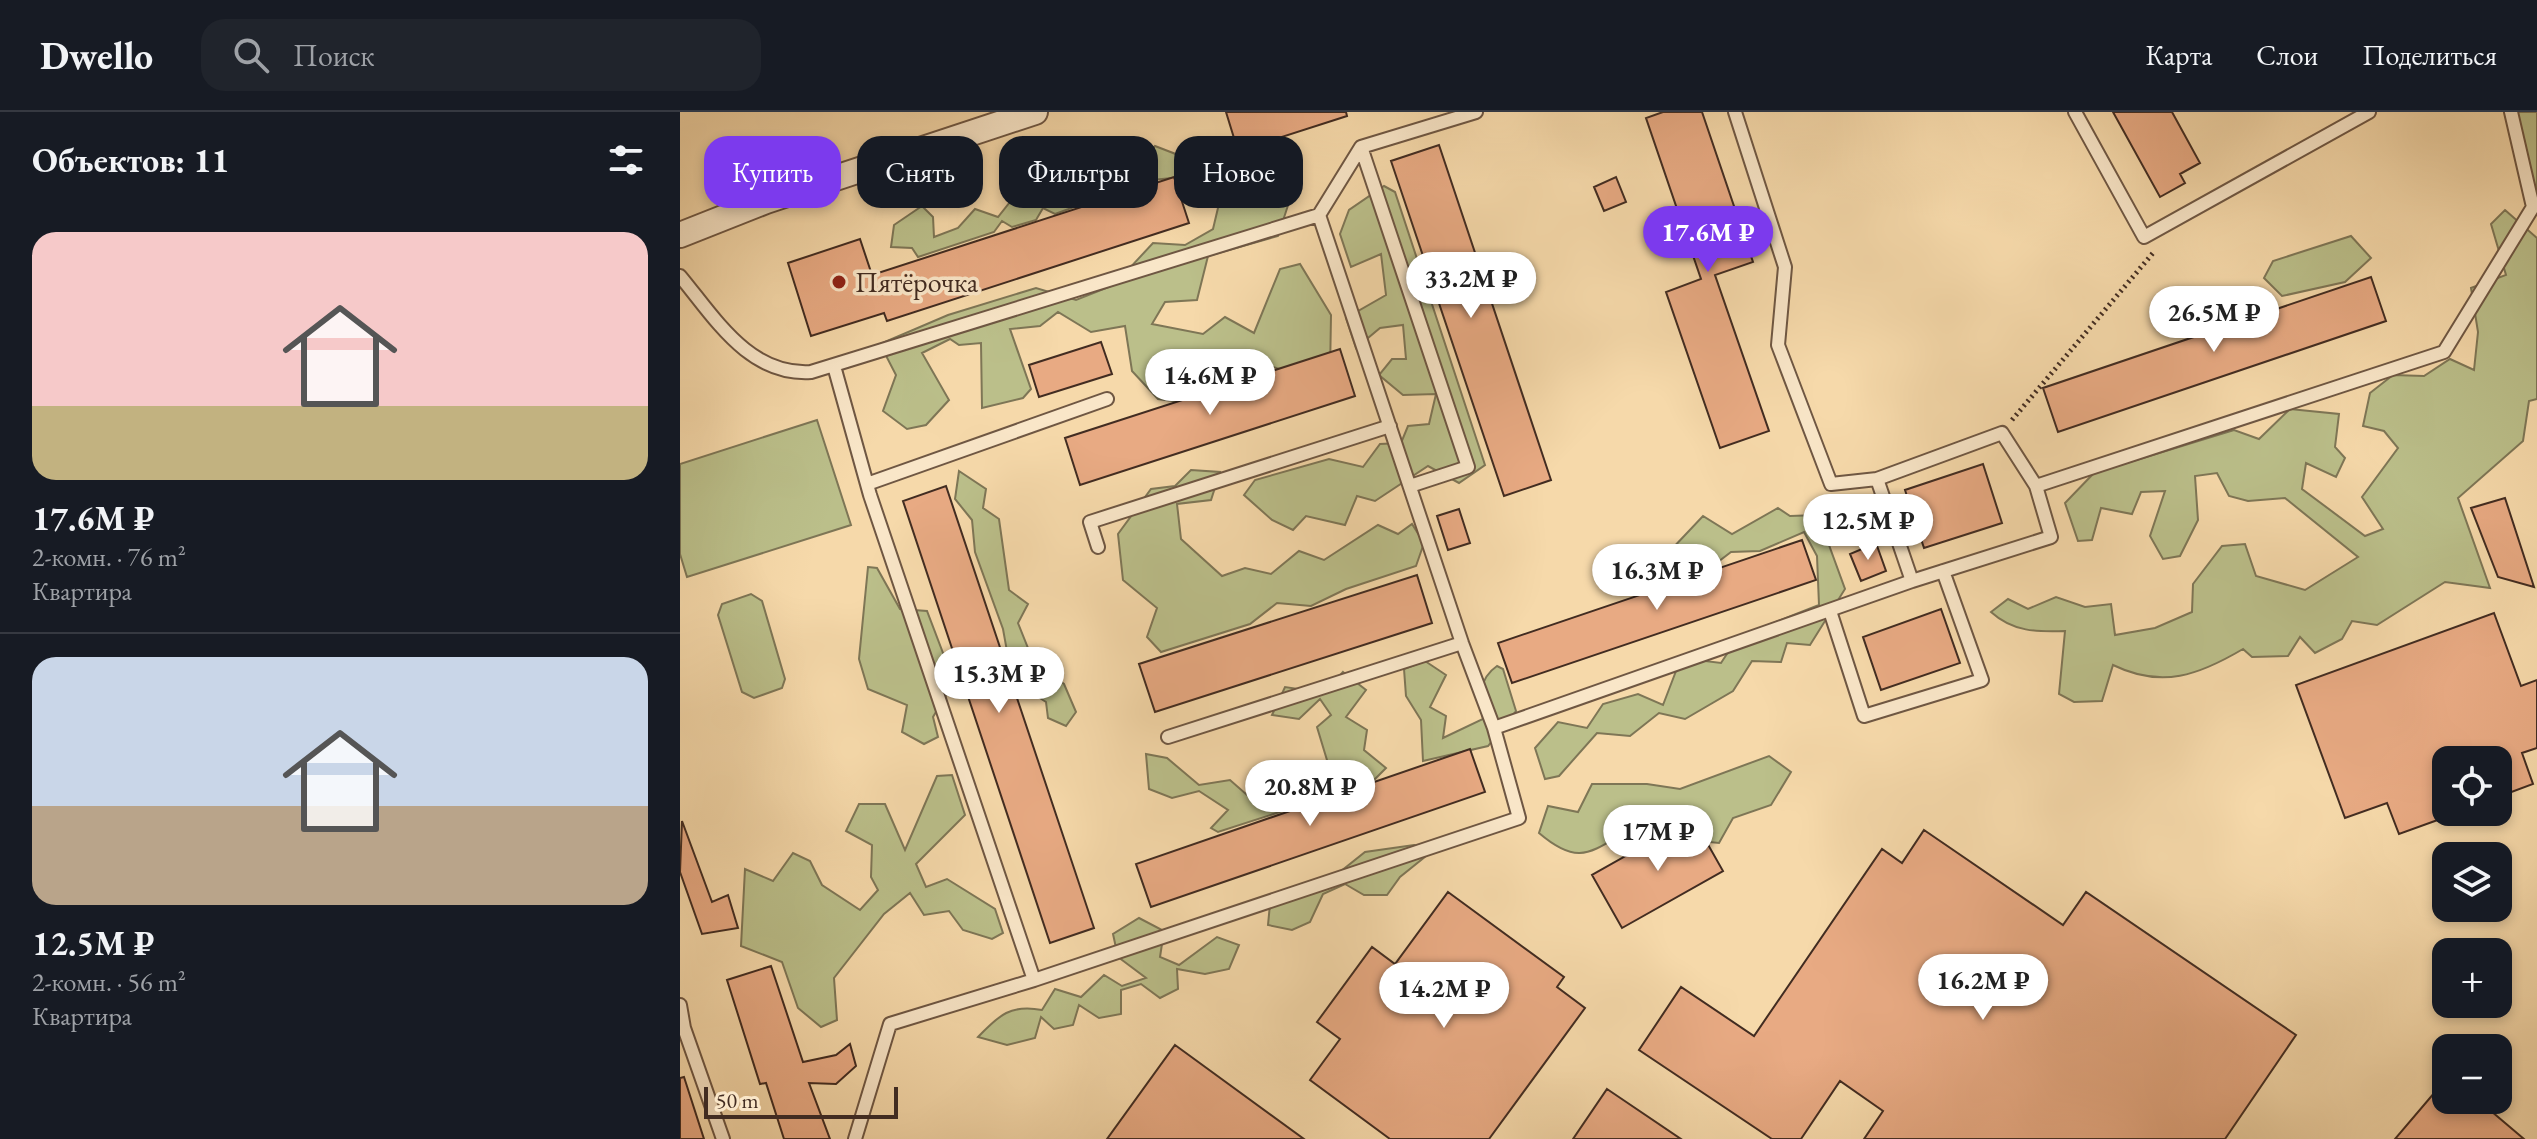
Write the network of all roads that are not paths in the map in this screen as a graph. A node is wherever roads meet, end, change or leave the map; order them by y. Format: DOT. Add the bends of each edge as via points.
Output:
graph roads {
  1 [pos="1035,112"];
  2 [pos="1476,112"];
  3 [pos="1735,112"];
  4 [pos="2075,112"];
  5 [pos="2369,112"];
  6 [pos="2511,112"];
  7 [pos="1361,147"];
  8 [pos="1319,215"];
  9 [pos="680,235"];
  10 [pos="680,276"];
  11 [pos="834,366"];
  12 [pos="1107,399"];
  13 [pos="1390,426"];
  14 [pos="1877,479"];
  15 [pos="867,484"];
  16 [pos="1410,486"];
  17 [pos="2036,486"];
  18 [pos="1098,547"];
  19 [pos="1943,571"];
  20 [pos="1912,581"];
  21 [pos="1830,611"];
  22 [pos="1462,643"];
  23 [pos="1494,728"];
  24 [pos="1168,737"];
  25 [pos="1034,980"];
  26 [pos="680,1005"];
  27 [pos="723,1139"];
  28 [pos="855,1139"];
  1 -- 9 [label="street"];
  2 -- 7 [label="lane"];
  3 -- 14 [label="lane" via="1785,267 1778,345 1831,484"];
  4 -- 5 [label="lane" via="2144,237"];
  6 -- 17 [label="lane" via="2533,207 2444,352"];
  7 -- 8 [label="lane"];
  7 -- 16 [label="lane" via="1468,467"];
  8 -- 11 [label="lane"];
  8 -- 13 [label="lane"];
  10 -- 11 [label="lane" via="737,344 761,362 789,374"];
  11 -- 15 [label="lane"];
  12 -- 15 [label="lane"];
  13 -- 16 [label="lane"];
  13 -- 18 [label="lane" via="1090,522"];
  14 -- 17 [label="lane" via="2002,433"];
  14 -- 20 [label="lane"];
  15 -- 25 [label="lane"];
  16 -- 22 [label="lane"];
  17 -- 19 [label="lane" via="2051,537"];
  19 -- 20 [label="lane"];
  19 -- 21 [label="lane" via="1982,680 1864,716"];
  20 -- 21 [label="lane"];
  21 -- 23 [label="lane"];
  22 -- 23 [label="lane"];
  22 -- 24 [label="lane"];
  23 -- 25 [label="lane" via="1519,818"];
  25 -- 28 [label="lane" via="890,1024"];
  26 -- 27 [label="lane"];
}
